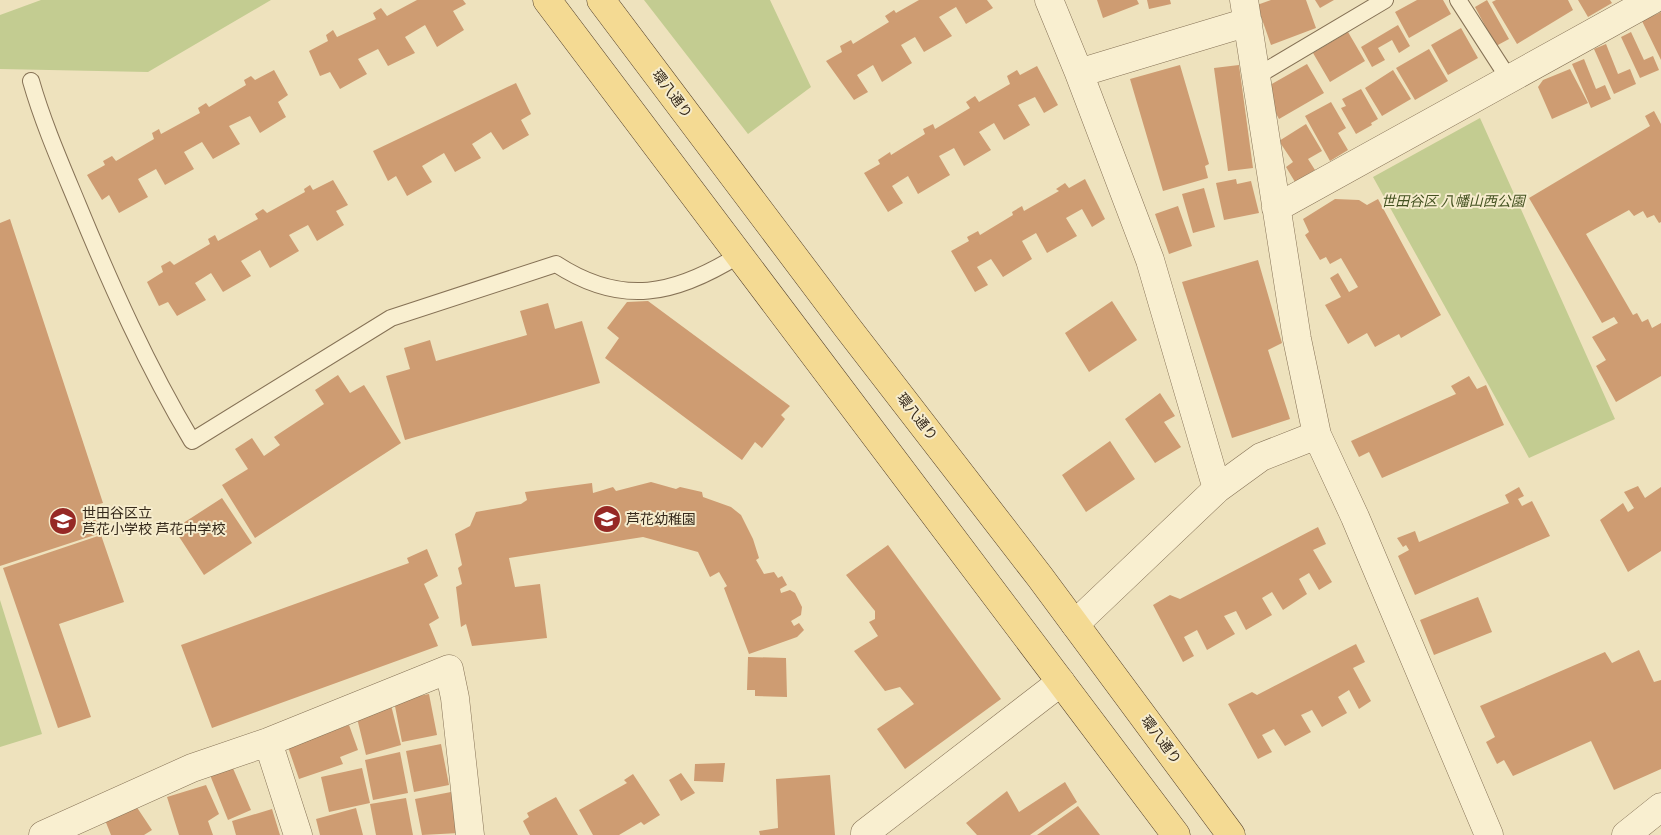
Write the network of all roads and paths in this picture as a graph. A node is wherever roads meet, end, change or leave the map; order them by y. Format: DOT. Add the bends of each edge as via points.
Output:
graph roads {
  1 [pos="547,0"];
  2 [pos="601,0"];
  3 [pos="1049,0"];
  4 [pos="1385,0"];
  5 [pos="1458,0"];
  6 [pos="1652,0"];
  7 [pos="1246,11"];
  8 [pos="1079,72"];
  9 [pos="1257,76"];
  10 [pos="1510,79"];
  11 [pos="31,81"];
  12 [pos="1276,208"];
  13 [pos="739,255"];
  14 [pos="1317,435"];
  15 [pos="1217,489"];
  16 [pos="1075,624"];
  17 [pos="1061,682"];
  18 [pos="268,742"];
  19 [pos="43,835"];
  20 [pos="298,835"];
  21 [pos="470,835"];
  22 [pos="865,835"];
  23 [pos="1176,835"];
  24 [pos="1231,835"];
  25 [pos="1489,835"];
  1 -- 13 [label="main road"];
  2 -- 16 [label="main road, 環八通り"];
  3 -- 8 [label="street"];
  4 -- 9 [label="lane"];
  5 -- 10 [label="lane"];
  6 -- 10 [label="street"];
  7 -- 8 [label="street"];
  7 -- 9 [label="street"];
  8 -- 15 [label="street" via="1150,260"];
  9 -- 12 [label="street"];
  10 -- 12 [label="street"];
  11 -- 13 [label="lane" via="64,172 110,282 192,441 391,318 556,264 574,276 629,292 668,288 715,270"];
  12 -- 14 [label="street" via="1297,339"];
  13 -- 17 [label="main road"];
  14 -- 15 [label="street" via="1261,457"];
  14 -- 25 [label="street"];
  15 -- 16 [label="street"];
  16 -- 24 [label="main road, 環八通り"];
  17 -- 22 [label="street"];
  17 -- 23 [label="main road"];
  18 -- 19 [label="street" via="192,768"];
  18 -- 20 [label="street"];
  18 -- 21 [label="street" via="449,669"];
}
